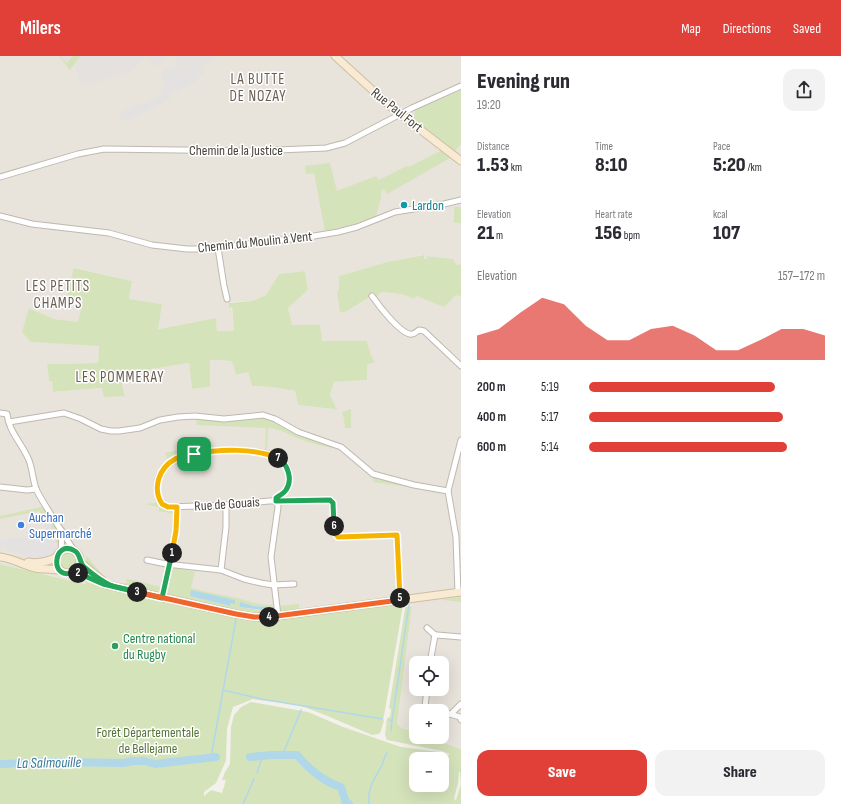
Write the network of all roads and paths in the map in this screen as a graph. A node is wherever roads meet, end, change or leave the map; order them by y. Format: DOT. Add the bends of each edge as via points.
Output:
graph roads {
  1 [pos="335,56"];
  2 [pos="461,86"];
  3 [pos="401,114"];
  4 [pos="461,161"];
  5 [pos="0,178"];
  6 [pos="461,200"];
  7 [pos="0,216"];
  8 [pos="218,248"];
  9 [pos="372,296"];
  10 [pos="227,299"];
  11 [pos="461,366"];
  12 [pos="0,413"];
  13 [pos="9,422"];
  14 [pos="461,440"];
  15 [pos="0,487"];
  16 [pos="36,489"];
  17 [pos="448,491"];
  18 [pos="276,501"];
  19 [pos="226,505"];
  20 [pos="177,507"];
  21 [pos="62,530"];
  22 [pos="74,551"];
  23 [pos="0,553"];
  24 [pos="59,554"];
  25 [pos="0,557"];
  26 [pos="147,560"];
  27 [pos="80,563"];
  28 [pos="170,564"];
  29 [pos="221,570"];
  30 [pos="61,571"];
  31 [pos="76,571"];
  32 [pos="294,584"];
  33 [pos="110,585"];
  34 [pos="273,585"];
  35 [pos="459,592"];
  36 [pos="162,598"];
  37 [pos="400,600"];
  38 [pos="278,616"];
  39 [pos="428,628"];
  40 [pos="435,635"];
  41 [pos="461,637"];
  42 [pos="431,656"];
  43 [pos="461,704"];
  44 [pos="451,714"];
  45 [pos="461,720"];
  1 -- 3 [label="main road, Rue Paul Fort"];
  2 -- 3 [label="street, Chemin de la Justice"];
  3 -- 4 [label="main road, Rue Paul Fort"];
  3 -- 5 [label="street, Chemin de la Justice" via="345,143 326,148 254,152 104,150 78,154"];
  6 -- 8 [label="street, Chemin du Moulin à Vent" via="395,212 338,232"];
  7 -- 8 [label="street, Chemin du Moulin à Vent" via="26,223 109,233 152,245 187,249"];
  8 -- 10 [label="street"];
  9 -- 11 [label="street" via="391,320 409,334 424,331"];
  12 -- 13 [label="street" via="7,414"];
  13 -- 16 [label="street" via="12,433 28,458"];
  13 -- 17 [label="street" via="64,413 101,429 119,431 178,417 226,419 263,415 298,432 341,446 373,474"];
  14 -- 17 [label="street"];
  15 -- 16 [label="street"];
  16 -- 21 [label="street"];
  17 -- 35 [label="street" via="456,536"];
  18 -- 19 [label="street, Rue de Gouais"];
  18 -- 20 [label="street" via="276,498 286,491 288,484 288,470 281,459 263,453 217,451 177,459 167,465 157,484 159,499 165,506"];
  18 -- 34 [label="street" via="278,507 270,557"];
  18 -- 37 [label="street, Rue de Gouais" via="330,500 333,503 334,532 338,537 397,535"];
  19 -- 20 [label="street, Rue de Gouais"];
  19 -- 29 [label="street"];
  20 -- 28 [label="street" via="175,540"];
  21 -- 22 [label="street"];
  21 -- 24 [label="street"];
  22 -- 24 [label="main road" via="68,549"];
  22 -- 27 [label="main road" via="79,555"];
  23 -- 24 [label="main road" via="32,563 47,562"];
  24 -- 30 [label="main road" via="56,565"];
  25 -- 30 [label="main road" via="35,568"];
  26 -- 28 [label="street"];
  27 -- 31 [label="main road"];
  27 -- 33 [label="main road"];
  28 -- 29 [label="street"];
  28 -- 36 [label="street"];
  29 -- 34 [label="street" via="244,579"];
  30 -- 31 [label="main road" via="68,574"];
  31 -- 33 [label="main road"];
  32 -- 34 [label="street"];
  33 -- 36 [label="main road"];
  34 -- 38 [label="street"];
  35 -- 37 [label="main road"];
  36 -- 38 [label="main road" via="254,617"];
  37 -- 38 [label="main road"];
  39 -- 40 [label="street"];
  40 -- 41 [label="street"];
  40 -- 42 [label="street"];
  43 -- 44 [label="street"];
  44 -- 45 [label="street" via="460,717"];
}
